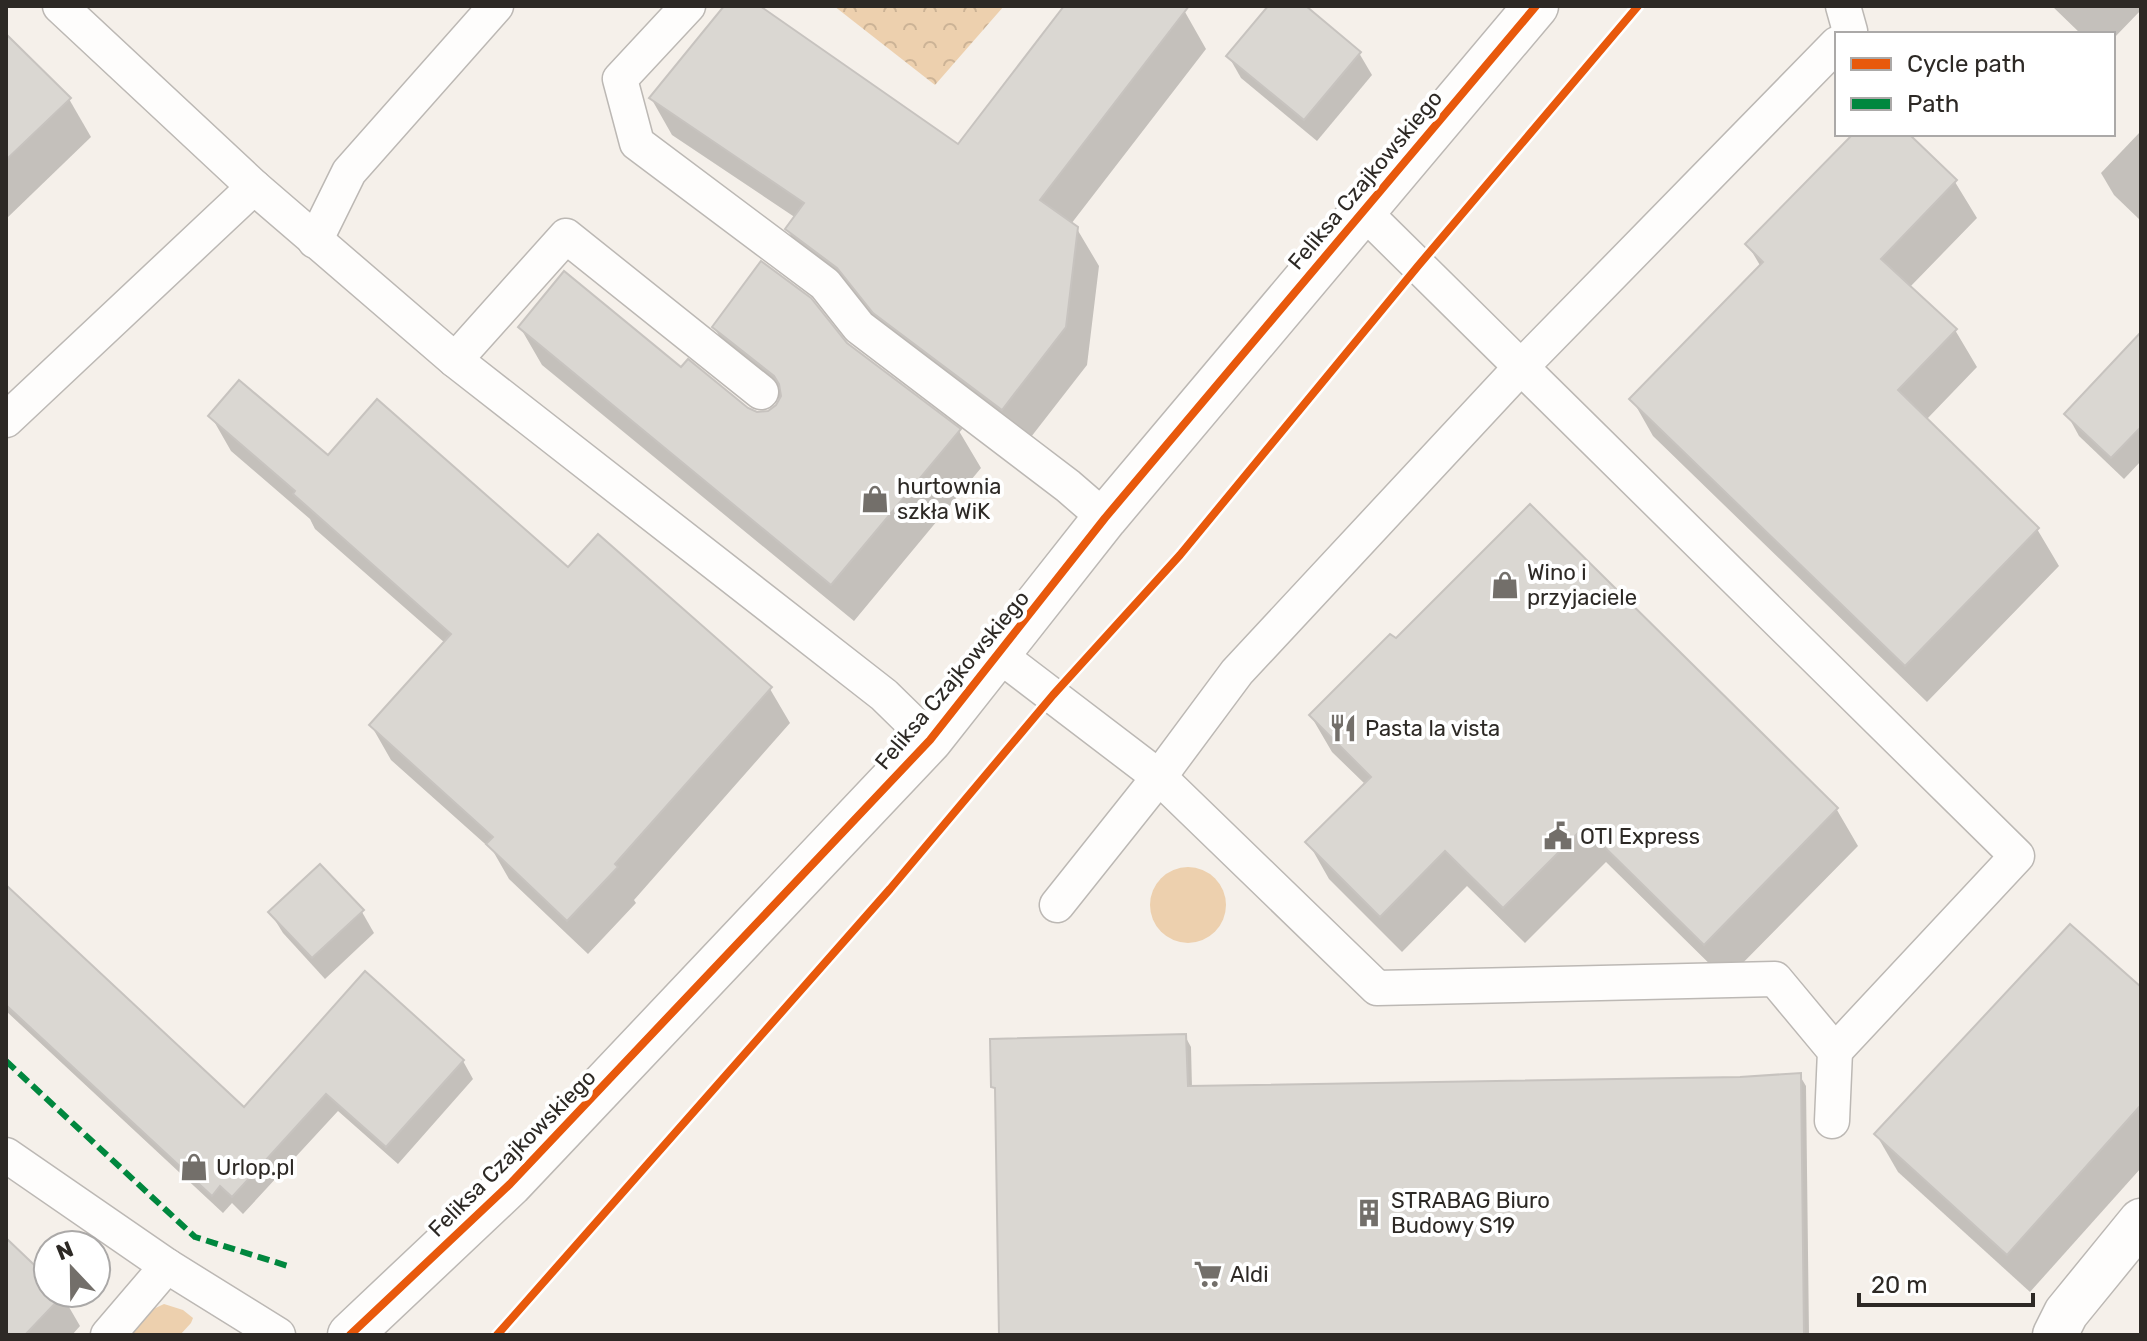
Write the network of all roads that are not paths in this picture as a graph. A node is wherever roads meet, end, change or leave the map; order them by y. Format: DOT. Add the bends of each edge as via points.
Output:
graph roads {
  1 [pos="60,6"];
  2 [pos="496,6"];
  3 [pos="688,6"];
  4 [pos="1536,6"];
  5 [pos="1843,6"];
  6 [pos="1849,32"];
  7 [pos="1835,46"];
  8 [pos="254,187"];
  9 [pos="1363,211"];
  10 [pos="315,241"];
  11 [pos="455,360"];
  12 [pos="1521,367"];
  13 [pos="761,392"];
  14 [pos="6,420"];
  15 [pos="1105,518"];
  16 [pos="999,655"];
  17 [pos="930,740"];
  18 [pos="1159,777"];
  19 [pos="1057,905"];
  20 [pos="1835,1051"];
  21 [pos="1832,1121"];
  22 [pos="6,1155"];
  23 [pos="2141,1221"];
  24 [pos="167,1266"];
  25 [pos="108,1335"];
  26 [pos="278,1335"];
  27 [pos="350,1335"];
  28 [pos="2055,1335"];
  1 -- 8 [label="lane"];
  2 -- 10 [label="lane" via="349,172"];
  3 -- 15 [label="lane" via="620,79 637,143 825,284 859,327"];
  4 -- 9 [label="street, Feliksa Czajkowskiego"];
  5 -- 6 [label="lane"];
  7 -- 12 [label="lane"];
  8 -- 10 [label="lane"];
  8 -- 14 [label="lane"];
  9 -- 12 [label="lane"];
  9 -- 15 [label="street, Feliksa Czajkowskiego"];
  10 -- 11 [label="lane"];
  11 -- 13 [label="lane" via="566,236"];
  11 -- 17 [label="lane" via="884,695"];
  12 -- 18 [label="lane" via="1237,672"];
  12 -- 20 [label="lane" via="2017,856"];
  15 -- 16 [label="street, Feliksa Czajkowskiego"];
  16 -- 17 [label="street, Feliksa Czajkowskiego"];
  16 -- 18 [label="lane"];
  17 -- 27 [label="street, Feliksa Czajkowskiego" via="510,1184"];
  18 -- 19 [label="lane"];
  18 -- 20 [label="lane" via="1377,988 1775,979"];
  20 -- 21 [label="lane"];
  22 -- 24 [label="lane"];
  23 -- 28 [label="street" via="2066,1313"];
  24 -- 25 [label="lane"];
  24 -- 26 [label="lane"];
}
